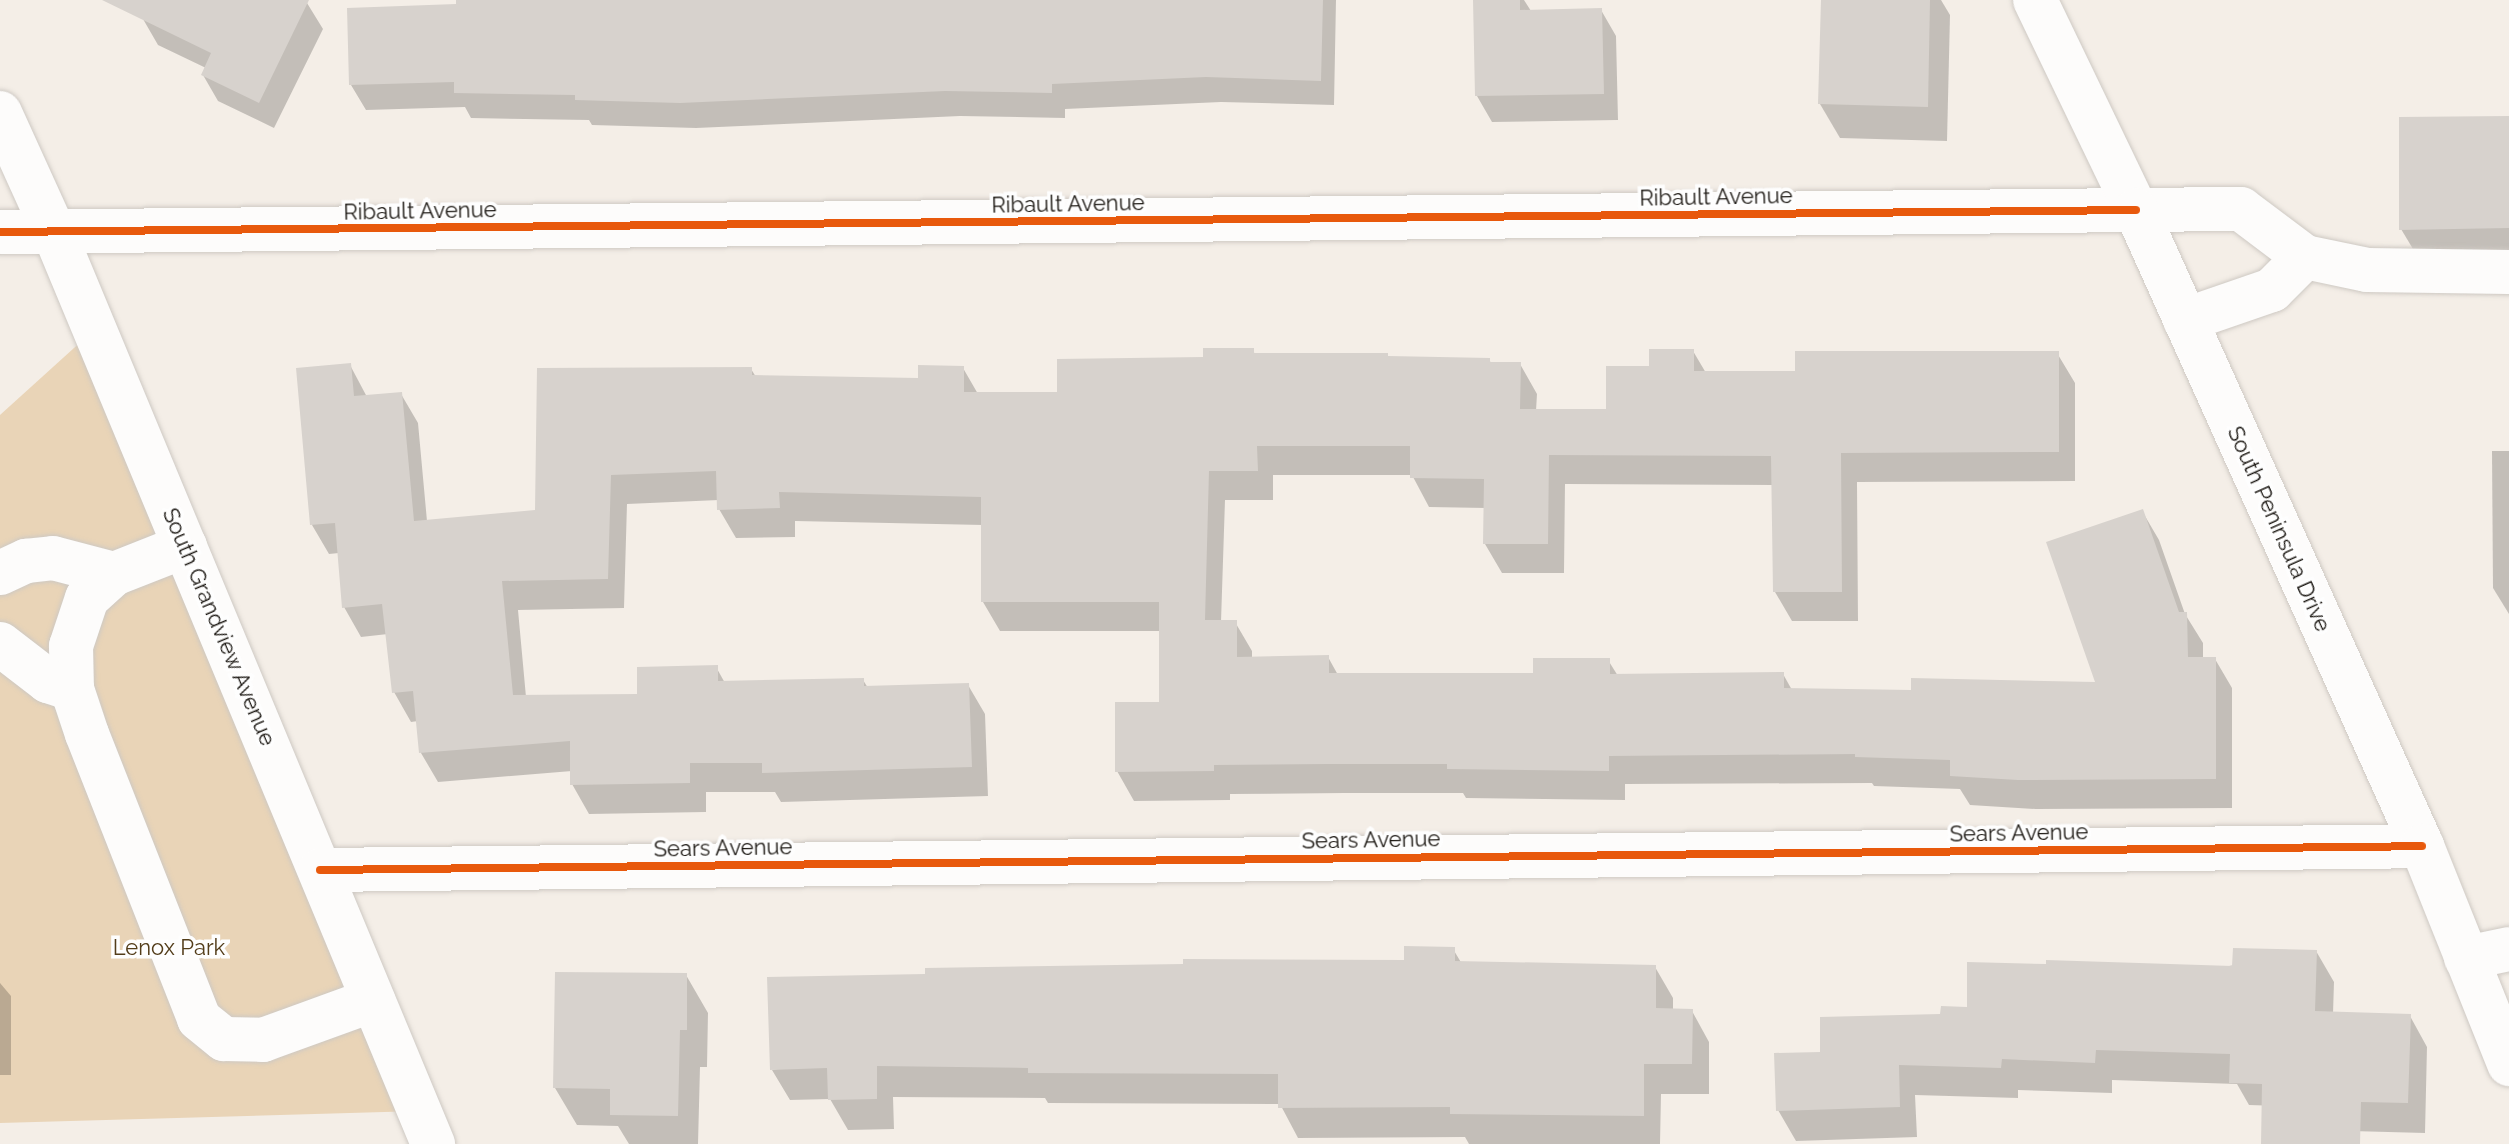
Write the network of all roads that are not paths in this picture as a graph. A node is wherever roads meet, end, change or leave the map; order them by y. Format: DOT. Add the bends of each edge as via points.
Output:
graph roads {
  1 [pos="2035,0"];
  2 [pos="0,113"];
  3 [pos="2136,210"];
  4 [pos="0,232"];
  5 [pos="54,232"];
  6 [pos="2305,257"];
  7 [pos="2509,272"];
  8 [pos="2185,320"];
  9 [pos="185,546"];
  10 [pos="0,573"];
  11 [pos="114,574"];
  12 [pos="0,644"];
  13 [pos="72,689"];
  14 [pos="2422,846"];
  15 [pos="320,870"];
  16 [pos="2509,949"];
  17 [pos="2466,958"];
  18 [pos="373,1000"];
  19 [pos="2509,1064"];
  20 [pos="433,1144"];
  1 -- 3 [label="street, South Peninsula Drive"];
  2 -- 5 [label="street, South Grandview Avenue"];
  3 -- 5 [label="street, Ribault Avenue"];
  3 -- 6 [label="street, Ribault Avenue" via="2241,209"];
  3 -- 8 [label="street, South Peninsula Drive"];
  4 -- 5 [label="street, Ribault Avenue"];
  5 -- 9 [label="street, South Grandview Avenue"];
  6 -- 7 [label="street" via="2367,270"];
  6 -- 8 [label="street" via="2272,290"];
  8 -- 14 [label="street, South Peninsula Drive"];
  9 -- 11 [label="street"];
  9 -- 15 [label="street, South Grandview Avenue"];
  10 -- 11 [label="street" via="26,561 53,558"];
  11 -- 13 [label="street" via="87,598 71,646"];
  12 -- 13 [label="street" via="48,681"];
  13 -- 18 [label="street" via="199,1019 224,1039 263,1040"];
  14 -- 15 [label="street, Sears Avenue"];
  14 -- 17 [label="street, South Peninsula Drive"];
  15 -- 18 [label="street, South Grandview Avenue"];
  16 -- 17 [label="street"];
  17 -- 19 [label="street, South Peninsula Drive"];
  18 -- 20 [label="street, South Grandview Avenue"];
}
